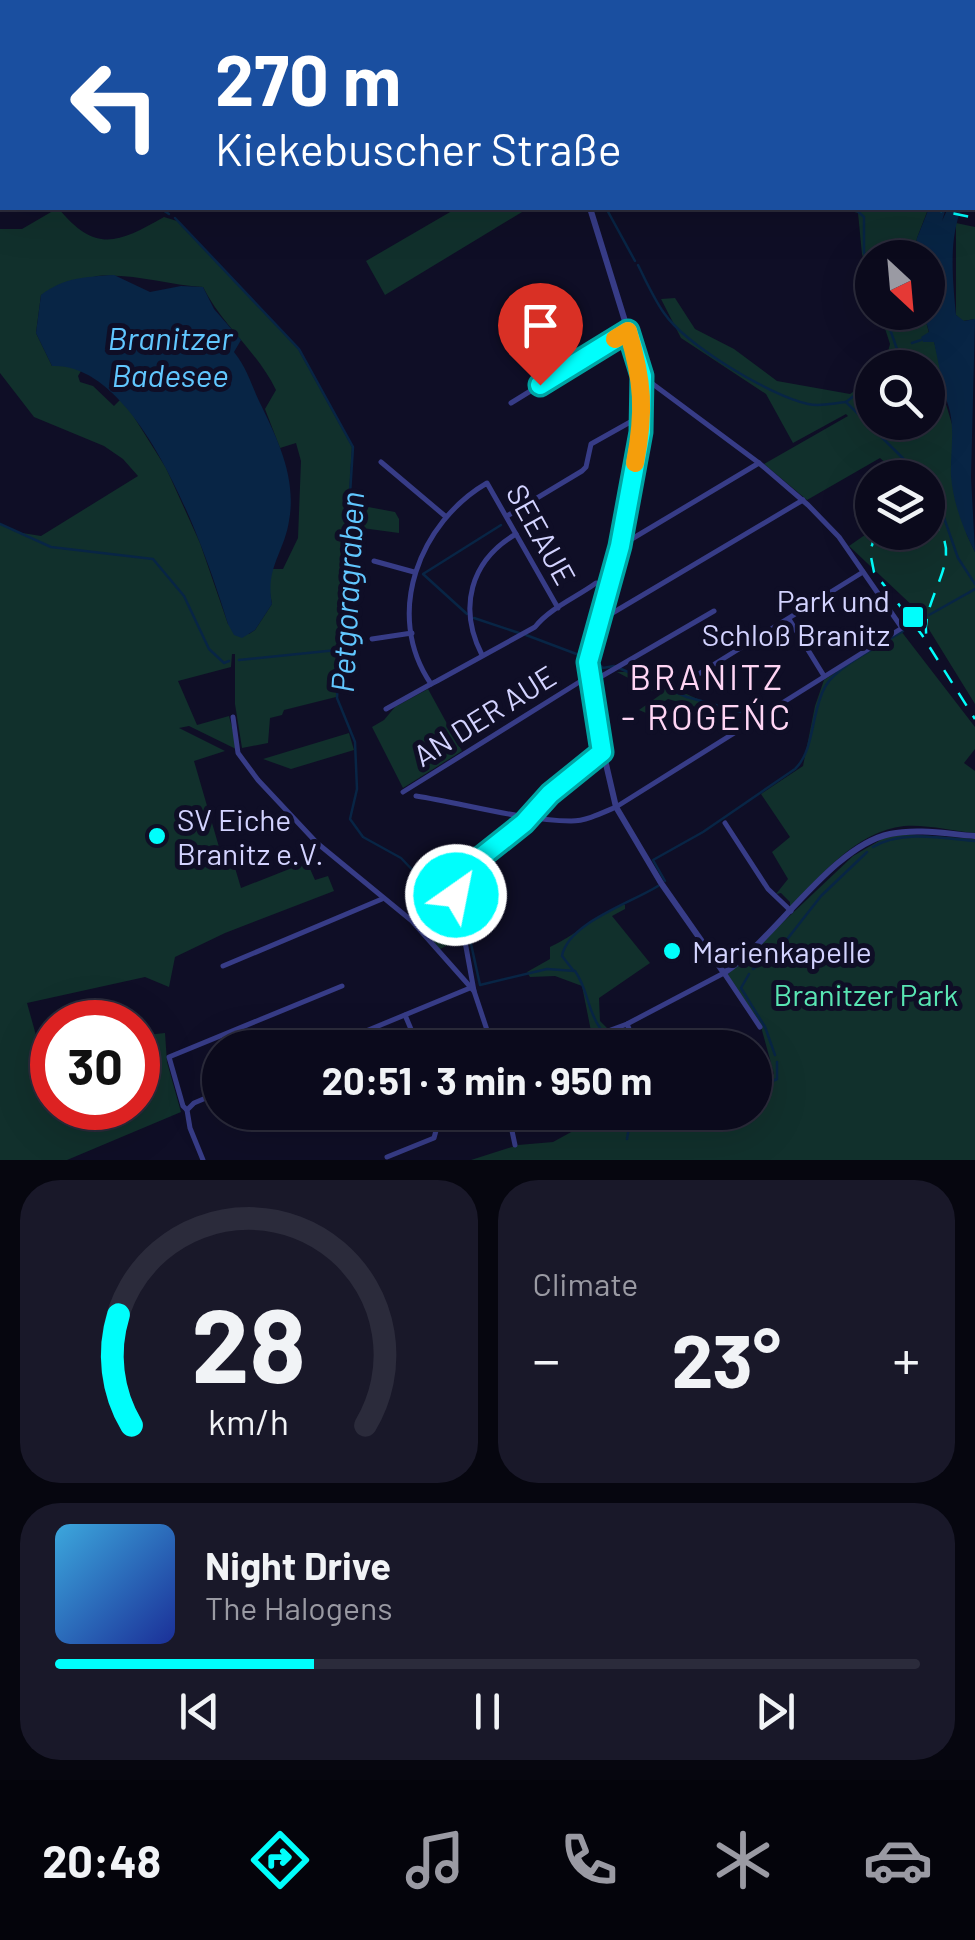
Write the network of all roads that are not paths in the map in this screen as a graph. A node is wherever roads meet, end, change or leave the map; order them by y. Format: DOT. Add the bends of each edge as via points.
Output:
graph roads {
  1 [pos="591,210"];
  2 [pos="628,331"];
  3 [pos="642,376"];
  4 [pos="511,403"];
  5 [pos="642,416"];
  6 [pos="381,462"];
  7 [pos="759,464"];
  8 [pos="803,500"];
  9 [pos="444,516"];
  10 [pos="507,516"];
  11 [pos="516,534"];
  12 [pos="620,546"];
  13 [pos="374,561"];
  14 [pos="415,572"];
  15 [pos="863,572"];
  16 [pos="609,586"];
  17 [pos="558,608"];
  18 [pos="714,611"];
  19 [pos="789,619"];
  20 [pos="598,621"];
  21 [pos="412,633"];
  22 [pos="372,639"];
  23 [pos="482,656"];
  24 [pos="824,677"];
  25 [pos="589,679"];
  26 [pos="684,682"];
  27 [pos="431,684"];
  28 [pos="386,709"];
  29 [pos="233,717"];
  30 [pos="602,752"];
  31 [pos="403,792"];
  32 [pos="416,796"];
  33 [pos="616,807"];
  34 [pos="532,816"];
  35 [pos="725,823"];
  36 [pos="975,836"];
  37 [pos="382,899"];
  38 [pos="791,912"];
  39 [pos="223,966"];
  40 [pos="472,968"];
  41 [pos="724,973"];
  42 [pos="459,974"];
  43 [pos="342,986"];
  44 [pos="472,989"];
  45 [pos="404,1015"];
  46 [pos="627,1024"];
  47 [pos="760,1027"];
  48 [pos="368,1030"];
  49 [pos="411,1030"];
  50 [pos="488,1030"];
  51 [pos="612,1030"];
  52 [pos="629,1030"];
  53 [pos="202,1100"];
  54 [pos="187,1110"];
  55 [pos="434,1130"];
  56 [pos="512,1130"];
  57 [pos="516,1145"];
  58 [pos="387,1157"];
  59 [pos="203,1160"];
  1 -- 2 [label="street"];
  2 -- 3 [label="street"];
  2 -- 4 [label="street"];
  3 -- 5 [label="street"];
  3 -- 7 [label="street"];
  5 -- 10 [label="street" via="591,444 582,471"];
  5 -- 12 [label="street"];
  6 -- 9 [label="street"];
  7 -- 8 [label="street"];
  7 -- 12 [label="street"];
  8 -- 15 [label="street"];
  8 -- 20 [label="street"];
  9 -- 10 [label="street, SEEAUE" via="487,482"];
  9 -- 14 [label="street"];
  10 -- 11 [label="street, SEEAUE"];
  11 -- 17 [label="street, SEEAUE"];
  11 -- 23 [label="street" via="498,545 472,586 469,615"];
  12 -- 16 [label="street"];
  13 -- 14 [label="street"];
  14 -- 21 [label="street"];
  15 -- 19 [label="street"];
  15 -- 24 [label="street" via="902,628"];
  16 -- 17 [label="street" via="596,583"];
  16 -- 20 [label="street"];
  17 -- 23 [label="street"];
  18 -- 25 [label="street, AN DER AUE"];
  19 -- 24 [label="street"];
  19 -- 26 [label="street"];
  20 -- 25 [label="street"];
  21 -- 22 [label="street"];
  21 -- 27 [label="street"];
  23 -- 27 [label="street"];
  24 -- 33 [label="street"];
  25 -- 30 [label="street"];
  25 -- 31 [label="street, AN DER AUE"];
  27 -- 28 [label="street"];
  29 -- 37 [label="street" via="238,753 258,780"];
  30 -- 33 [label="street"];
  30 -- 34 [label="street"];
  32 -- 34 [label="street"];
  33 -- 34 [label="street" via="574,822"];
  33 -- 41 [label="street"];
  34 -- 40 [label="street" via="454,882"];
  35 -- 38 [label="street" via="768,890"];
  36 -- 38 [label="street" via="884,835 844,859"];
  37 -- 39 [label="street"];
  37 -- 42 [label="street" via="412,921"];
  38 -- 41 [label="street"];
  40 -- 42 [label="street"];
  40 -- 44 [label="street"];
  41 -- 46 [label="street"];
  41 -- 47 [label="street"];
  42 -- 44 [label="street"];
  43 -- 54 [label="street" via="169,1057"];
  44 -- 45 [label="street"];
  44 -- 50 [label="street"];
  45 -- 48 [label="street"];
  45 -- 49 [label="street"];
  46 -- 51 [label="street"];
  46 -- 52 [label="street"];
  53 -- 54 [label="street"];
  54 -- 59 [label="street"];
  55 -- 58 [label="street" via="434,1138"];
  56 -- 57 [label="street"];
}
